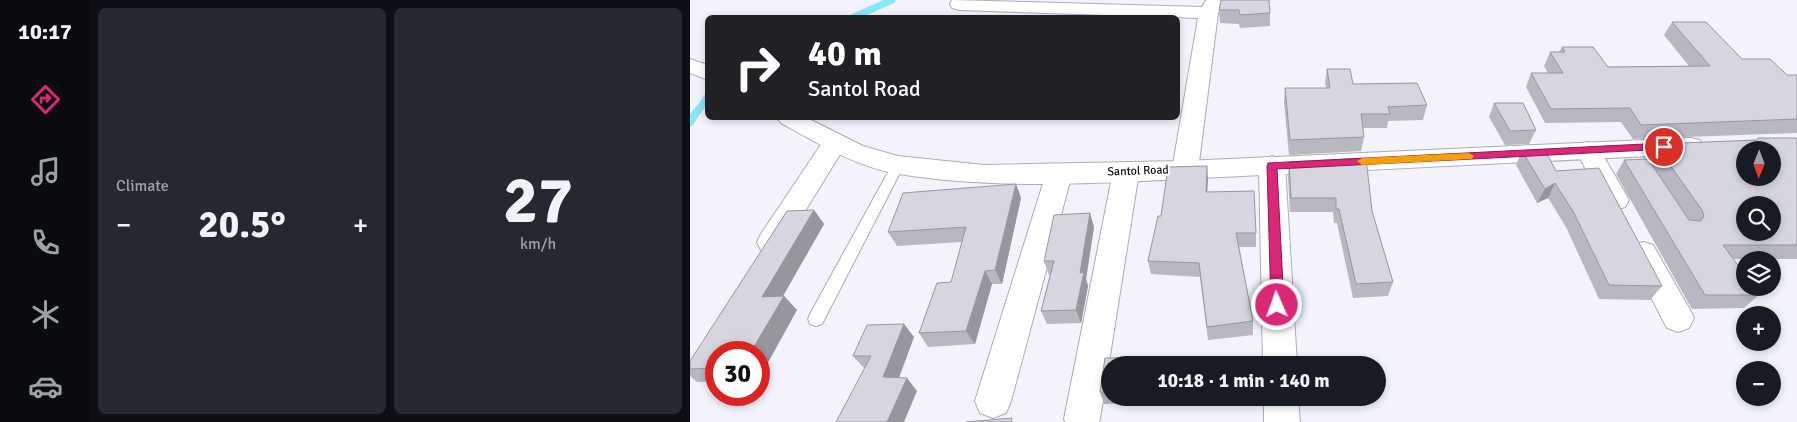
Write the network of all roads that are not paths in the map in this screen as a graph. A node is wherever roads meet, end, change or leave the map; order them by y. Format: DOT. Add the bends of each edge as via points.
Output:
graph roads {
  1 [pos="959,4"];
  2 [pos="1211,6"];
  3 [pos="793,120"];
  4 [pos="835,142"];
  5 [pos="1718,144"];
  6 [pos="1588,150"];
  7 [pos="898,165"];
  8 [pos="1272,166"];
  9 [pos="1185,170"];
  10 [pos="1126,172"];
  11 [pos="1059,174"];
  12 [pos="754,267"];
  13 [pos="816,318"];
  14 [pos="1678,318"];
  15 [pos="1280,356"];
  16 [pos="993,401"];
  17 [pos="1281,406"];
  18 [pos="1082,419"];
  19 [pos="1282,422"];
  1 -- 2 [label="street"];
  2 -- 9 [label="street"];
  3 -- 4 [label="street, Santol Road"];
  4 -- 7 [label="street, Santol Road" via="854,152"];
  4 -- 12 [label="street"];
  5 -- 6 [label="street, Santol Road" via="1636,157"];
  6 -- 8 [label="street, Santol Road"];
  6 -- 14 [label="street"];
  7 -- 11 [label="street, Santol Road" via="984,174"];
  7 -- 13 [label="lane"];
  8 -- 9 [label="street, Santol Road"];
  8 -- 15 [label="street"];
  9 -- 10 [label="street, Santol Road"];
  10 -- 11 [label="street, Santol Road"];
  10 -- 18 [label="street"];
  11 -- 16 [label="street"];
  17 -- 19 [label="street"];
}
